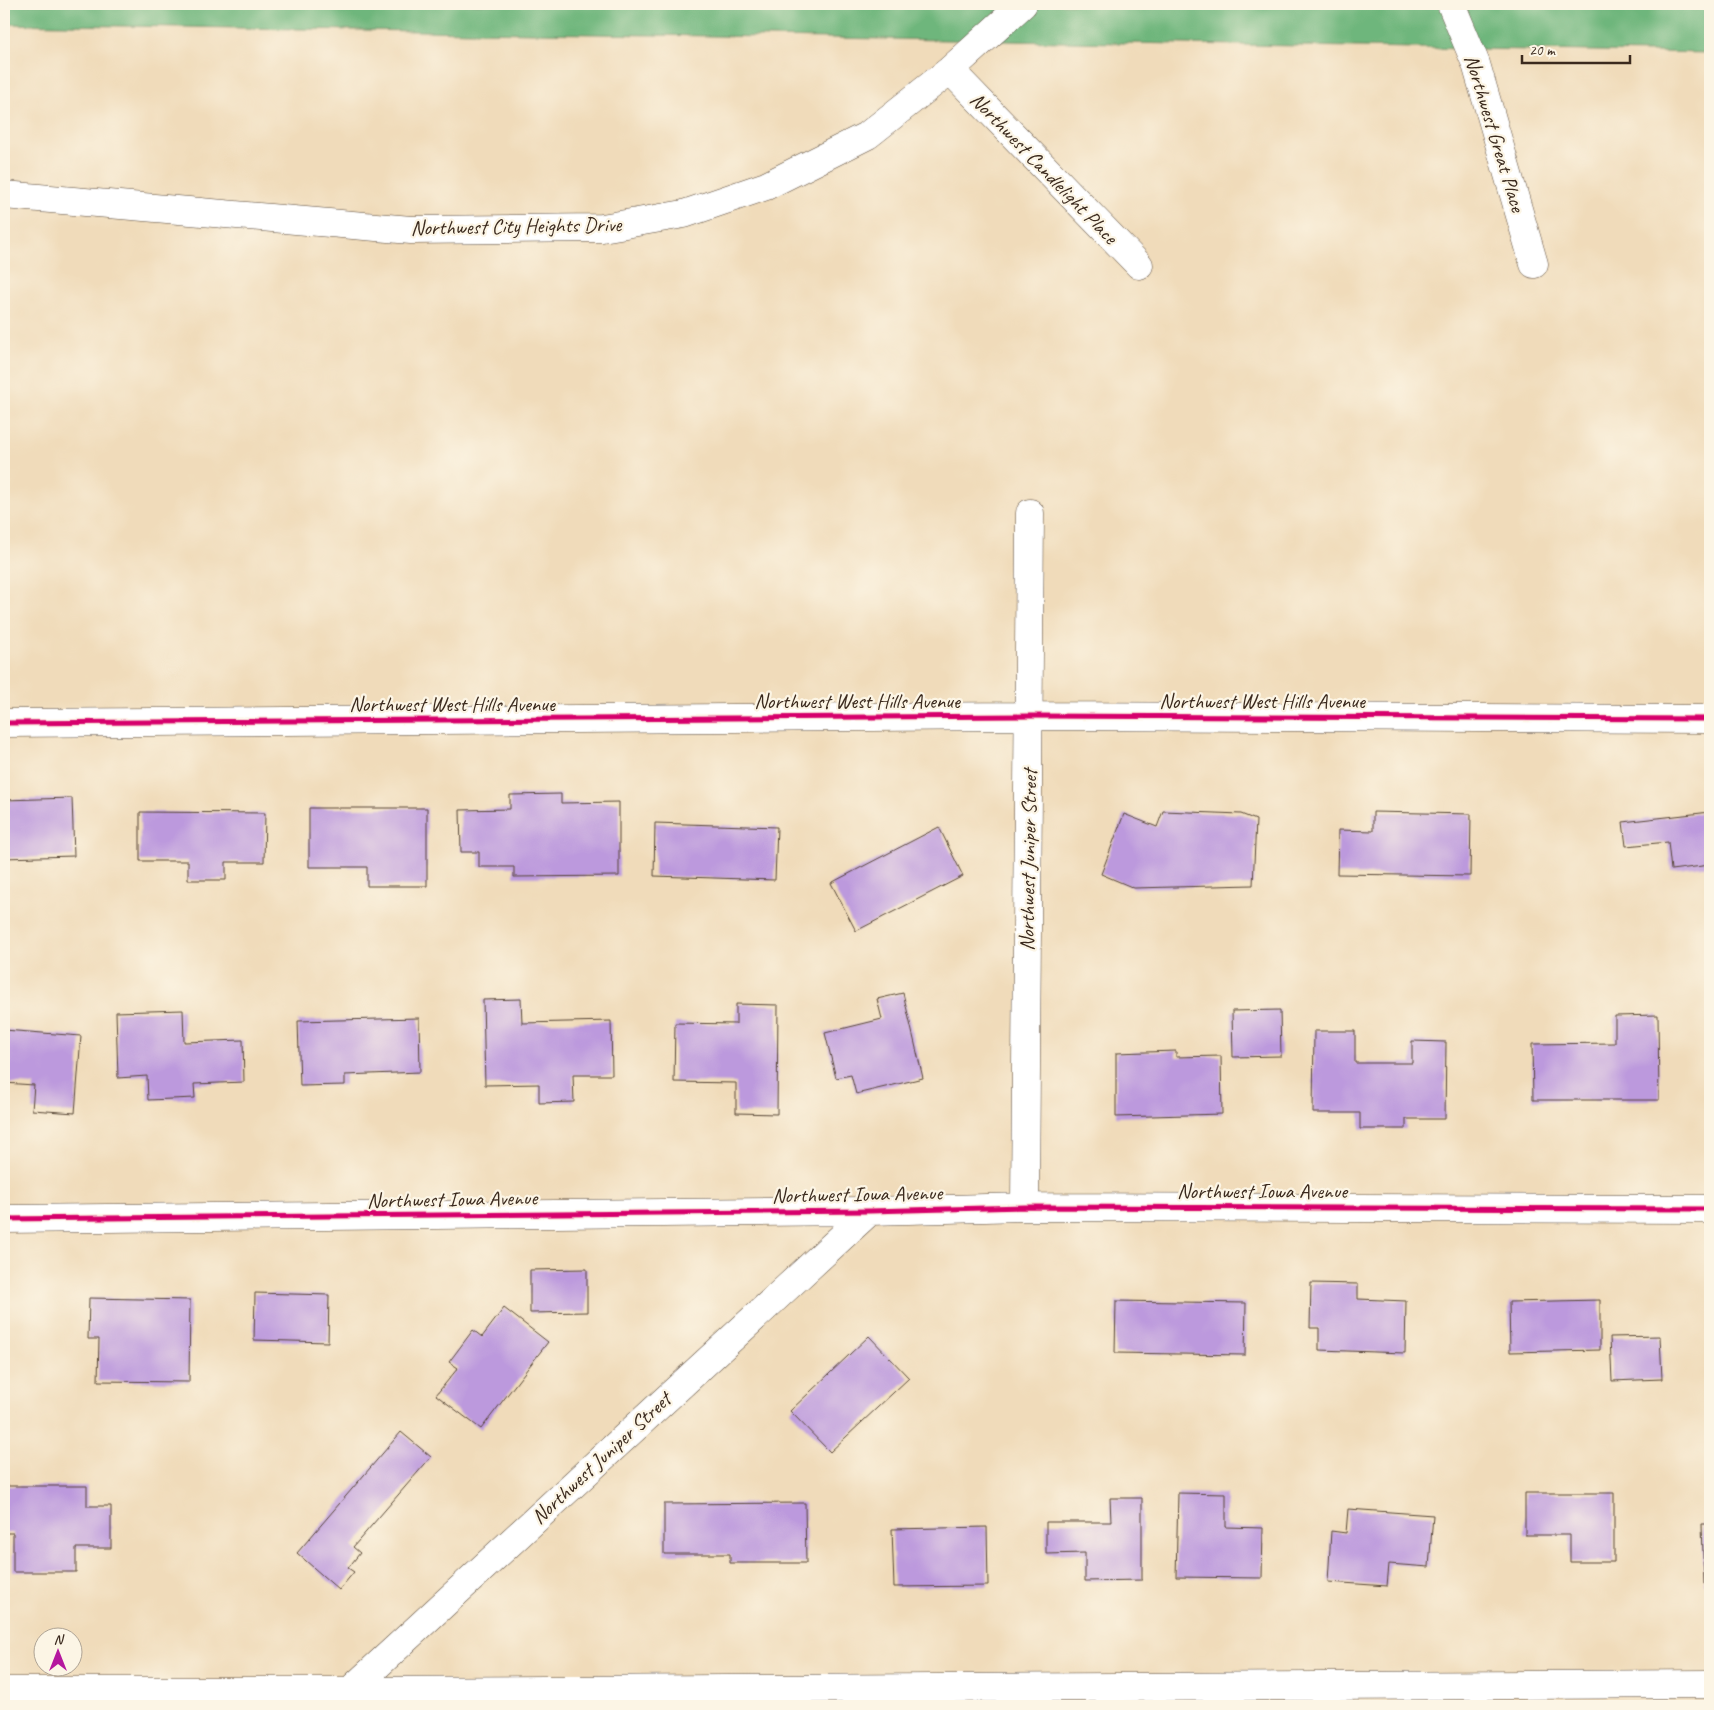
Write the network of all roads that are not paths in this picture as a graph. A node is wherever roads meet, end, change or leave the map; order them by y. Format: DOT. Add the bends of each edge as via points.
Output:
graph roads {
  1 [pos="1023,4"];
  2 [pos="1451,4"];
  3 [pos="950,70"];
  4 [pos="4,195"];
  5 [pos="1534,264"];
  6 [pos="1139,266"];
  7 [pos="1030,513"];
  8 [pos="1029,716"];
  9 [pos="1710,719"];
  10 [pos="4,723"];
  11 [pos="1025,1207"];
  12 [pos="1710,1209"];
  13 [pos="870,1211"];
  14 [pos="4,1219"];
  15 [pos="1710,1684"];
  16 [pos="4,1691"];
  17 [pos="341,1698"];
  1 -- 3 [label="street, Northwest City Heights Drive"];
  2 -- 5 [label="street, Northwest Great Place" via="1476,64"];
  3 -- 4 [label="street, Northwest City Heights Drive" via="868,135 766,186 684,214 602,228 411,230"];
  3 -- 6 [label="street, Northwest Candlelight Place"];
  7 -- 8 [label="street, Northwest Juniper Street"];
  8 -- 9 [label="street, Northwest West Hills Avenue"];
  8 -- 10 [label="street, Northwest West Hills Avenue"];
  8 -- 11 [label="street, Northwest Juniper Street"];
  11 -- 12 [label="street, Northwest Iowa Avenue"];
  11 -- 13 [label="street, Northwest Iowa Avenue"];
  13 -- 14 [label="street, Northwest Iowa Avenue"];
  13 -- 17 [label="street, Northwest Juniper Street"];
  15 -- 17 [label="street"];
  16 -- 17 [label="street"];
}
